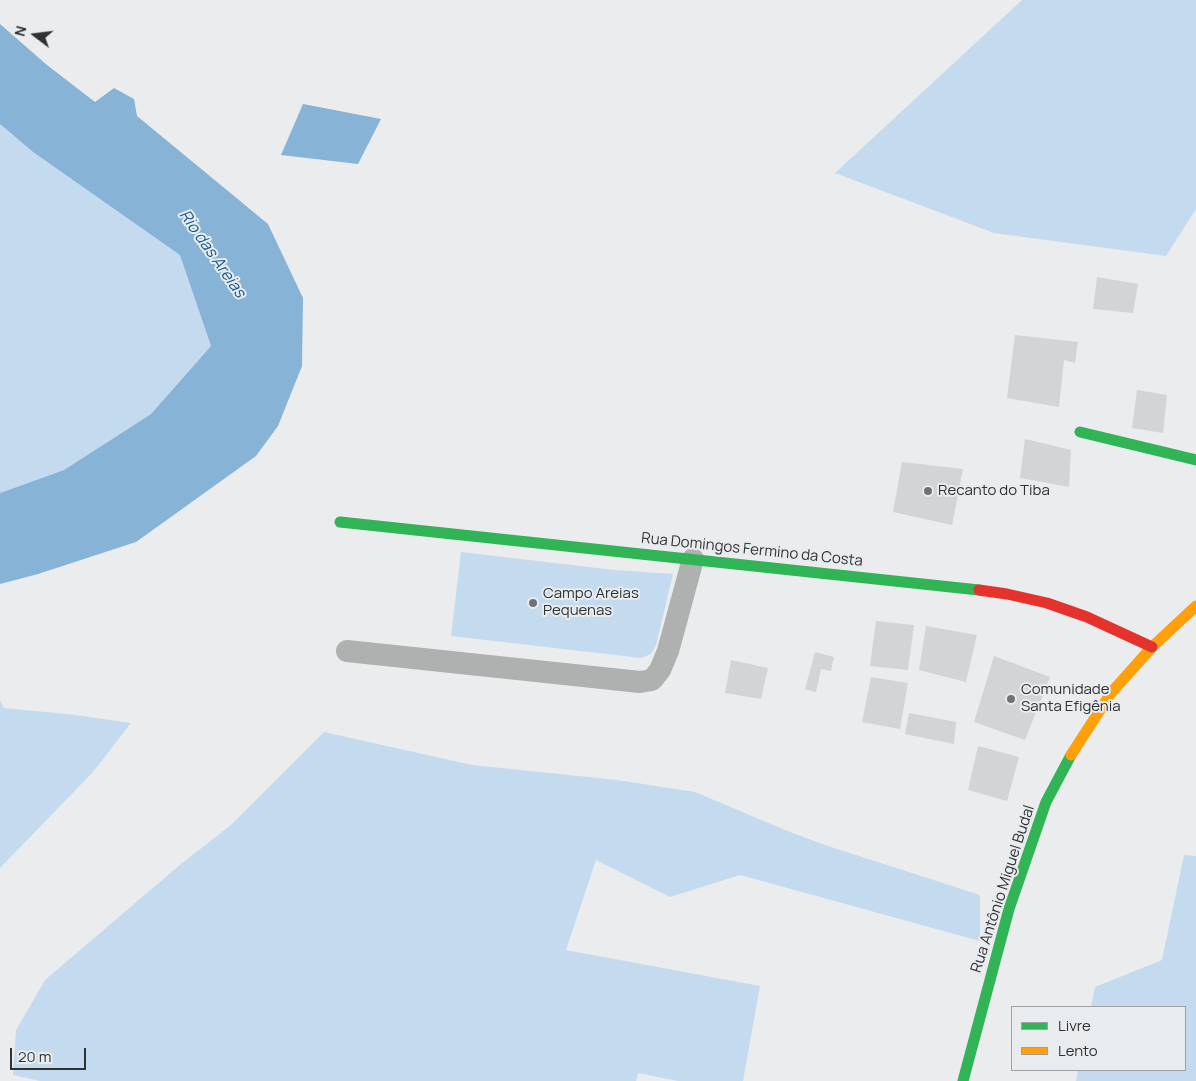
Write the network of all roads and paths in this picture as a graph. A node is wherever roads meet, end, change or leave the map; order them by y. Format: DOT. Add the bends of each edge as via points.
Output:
graph roads {
  1 [pos="1080,432"];
  2 [pos="1196,460"];
  3 [pos="340,522"];
  4 [pos="693,559"];
  5 [pos="1196,606"];
  6 [pos="1152,647"];
  7 [pos="348,652"];
  8 [pos="963,1081"];
  1 -- 2 [label="street"];
  3 -- 4 [label="street, Rua Domingos Fermino da Costa"];
  4 -- 6 [label="street, Rua Domingos Fermino da Costa" via="1007,594 1087,617"];
  4 -- 7 [label="street" via="668,651 652,680 640,682"];
  5 -- 6 [label="street, Rua Antônio Miguel Budal"];
  6 -- 8 [label="street, Rua Antônio Miguel Budal" via="1111,693 1078,743 1046,802 1009,909"];
}
